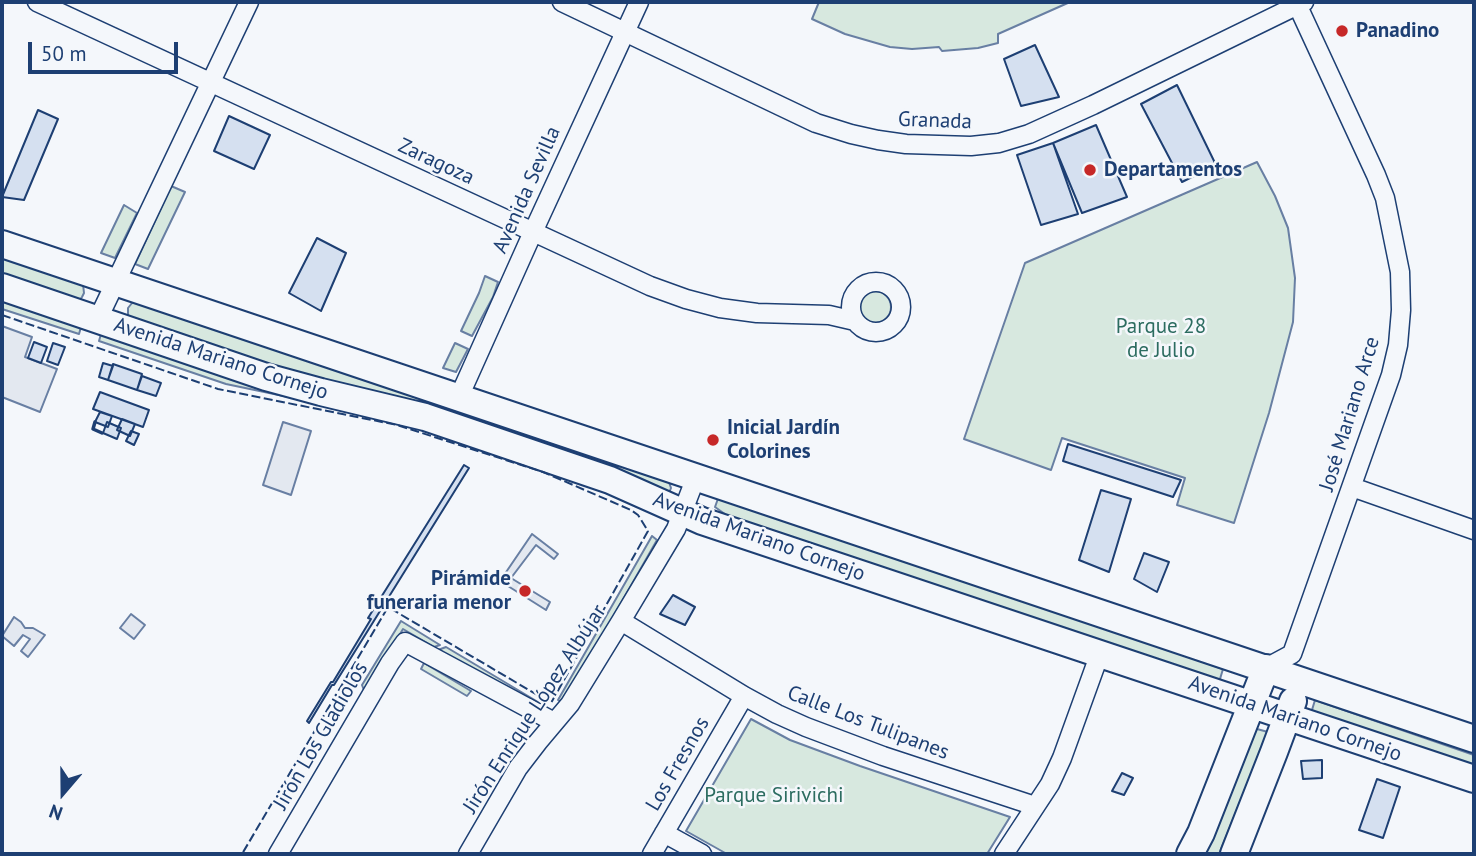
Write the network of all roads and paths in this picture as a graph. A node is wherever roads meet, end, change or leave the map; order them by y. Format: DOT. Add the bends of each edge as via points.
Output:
graph roads {
  1 [pos="37,2"];
  2 [pos="249,2"];
  3 [pos="562,2"];
  4 [pos="639,2"];
  5 [pos="1299,3"];
  6 [pos="625,31"];
  7 [pos="211,82"];
  8 [pos="533,232"];
  9 [pos="2,244"];
  10 [pos="116,282"];
  11 [pos="2,287"];
  12 [pos="853,313"];
  13 [pos="98,319"];
  14 [pos="459,397"];
  15 [pos="696,477"];
  16 [pos="1352,488"];
  17 [pos="683,513"];
  18 [pos="1474,530"];
  19 [pos="621,621"];
  20 [pos="1100,653"];
  21 [pos="1292,654"];
  22 [pos="1266,668"];
  23 [pos="1300,680"];
  24 [pos="744,696"];
  25 [pos="1251,704"];
  26 [pos="1287,716"];
  27 [pos="554,722"];
  28 [pos="1474,739"];
  29 [pos="1474,779"];
  30 [pos="1035,806"];
  31 [pos="664,833"];
  32 [pos="278,854"];
  33 [pos="468,854"];
  34 [pos="652,854"];
  35 [pos="702,854"];
  36 [pos="1004,854"];
  37 [pos="1189,854"];
  38 [pos="1234,854"];
  1 -- 7 [label="street, Zaragoza"];
  2 -- 7 [label="street"];
  3 -- 6 [label="street, Granada"];
  4 -- 6 [label="street, Avenida Sevilla"];
  5 -- 6 [label="street, Granada" via="1029,134 971,146 878,141 828,127"];
  5 -- 16 [label="street, José Mariano Arce" via="1376,174 1400,272 1398,345"];
  6 -- 8 [label="street, Avenida Sevilla"];
  7 -- 8 [label="street, Zaragoza"];
  7 -- 10 [label="street"];
  8 -- 12 [label="street, Zaragoza" via="650,286 720,308 757,313"];
  8 -- 14 [label="street, Avenida Sevilla"];
  9 -- 10 [label="main road, Avenida Mariano Cornejo"];
  10 -- 13 [label="street"];
  10 -- 14 [label="main road, Avenida Mariano Cornejo"];
  11 -- 13 [label="main road, Avenida Mariano Cornejo"];
  13 -- 17 [label="main road, Avenida Mariano Cornejo" via="266,377 438,422 610,480"];
  14 -- 15 [label="main road, Avenida Mariano Cornejo"];
  15 -- 17 [label="street, Jirón Enrique López Albújar"];
  15 -- 22 [label="main road, Avenida Mariano Cornejo"];
  16 -- 18 [label="street"];
  16 -- 21 [label="street, José Mariano Arce"];
  17 -- 19 [label="street, Jirón Enrique López Albújar"];
  17 -- 20 [label="main road, Avenida Mariano Cornejo"];
  19 -- 24 [label="street, Calle Los Tulipanes"];
  19 -- 27 [label="street, Jirón Enrique López Albújar"];
  20 -- 25 [label="main road, Avenida Mariano Cornejo"];
  20 -- 30 [label="street" via="1062,758"];
  21 -- 22 [label="street"];
  21 -- 23 [label="street"];
  22 -- 23 [label="main road, Avenida Mariano Cornejo"];
  22 -- 25 [label="main road"];
  23 -- 26 [label="main road"];
  23 -- 28 [label="main road, Avenida Mariano Cornejo"];
  24 -- 30 [label="street, Calle Los Tulipanes" via="806,727"];
  24 -- 31 [label="street, Los Fresnos"];
  25 -- 26 [label="main road, Avenida Mariano Cornejo"];
  25 -- 37 [label="main road"];
  26 -- 29 [label="main road, Avenida Mariano Cornejo"];
  26 -- 38 [label="main road"];
  27 -- 32 [label="street, Jirón Los Gladiolos" via="405,642"];
  27 -- 33 [label="street, Jirón Enrique López Albújar" via="518,768"];
  30 -- 36 [label="street"];
  31 -- 34 [label="street, Los Fresnos"];
  31 -- 35 [label="street"];
}
